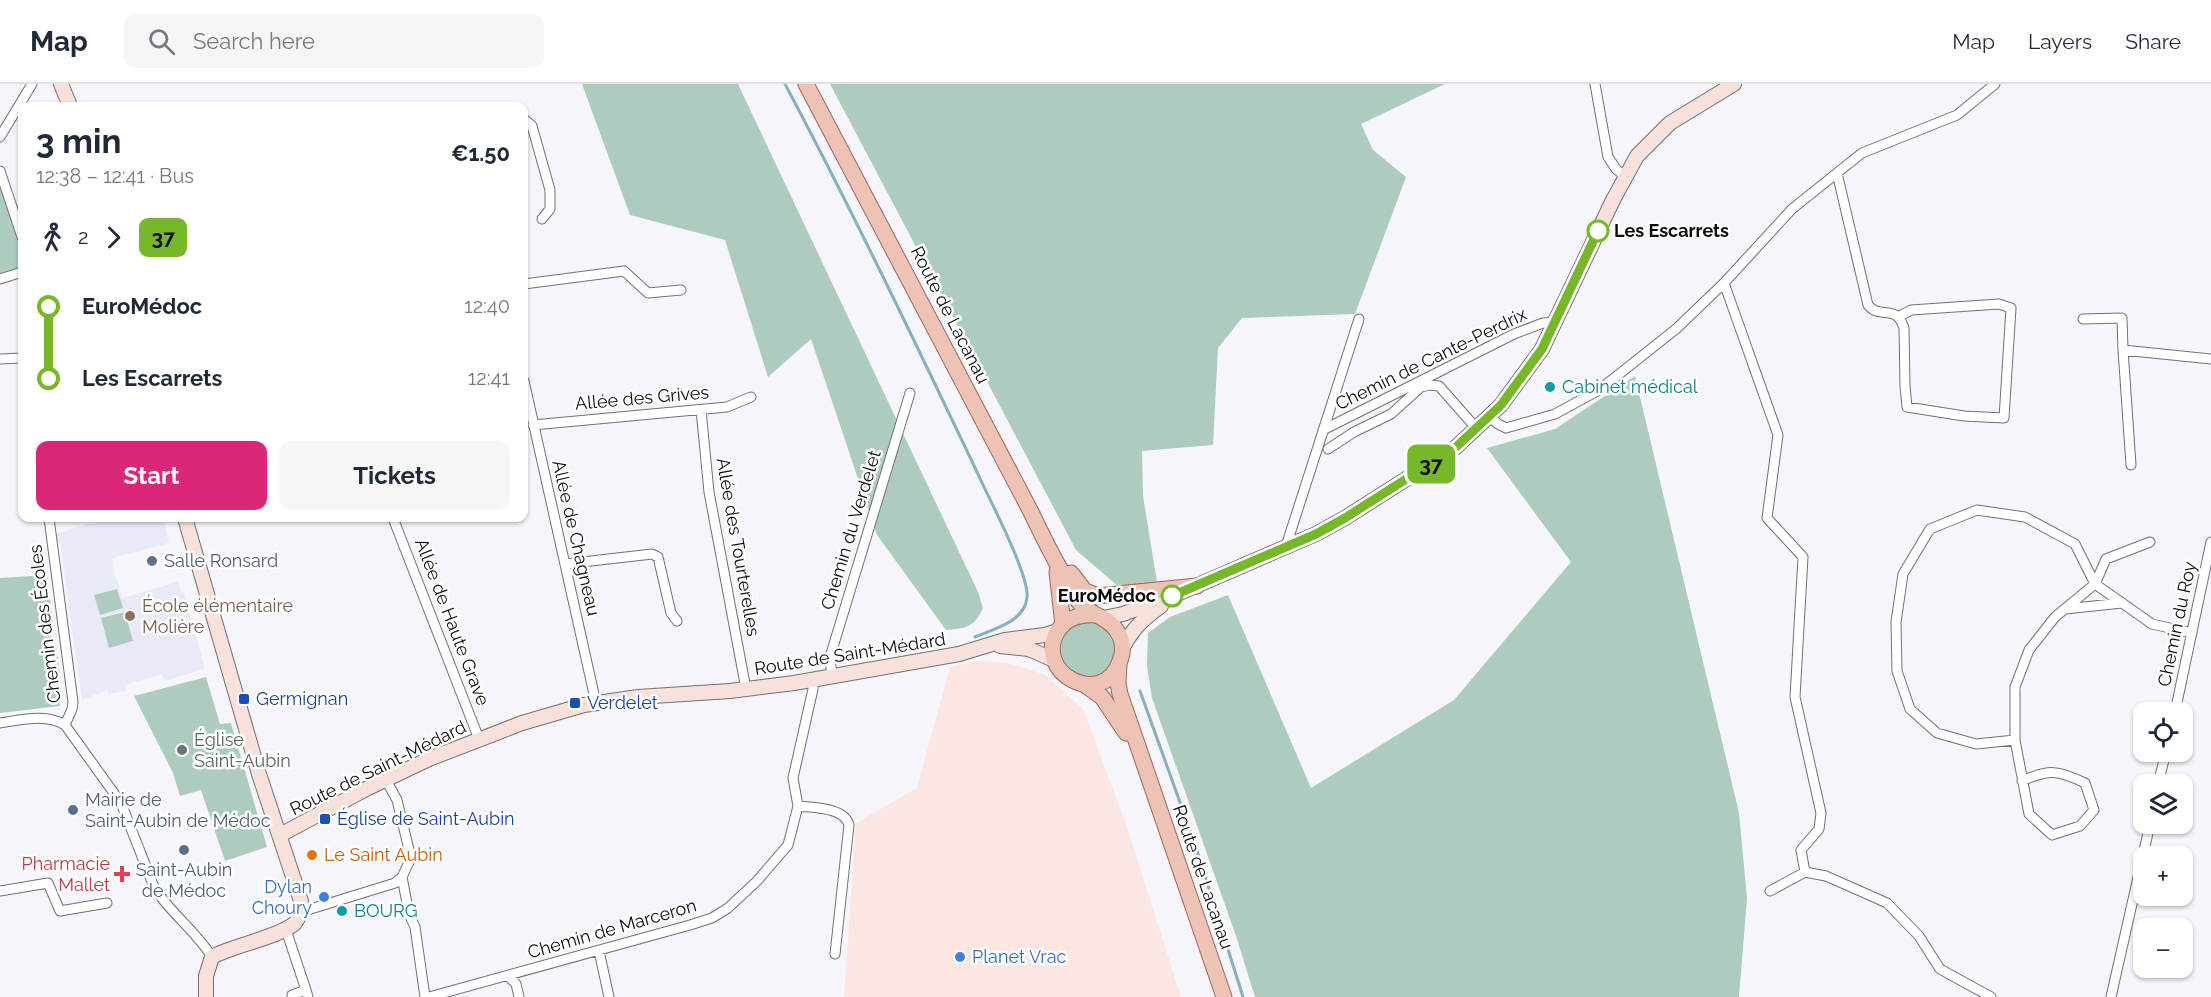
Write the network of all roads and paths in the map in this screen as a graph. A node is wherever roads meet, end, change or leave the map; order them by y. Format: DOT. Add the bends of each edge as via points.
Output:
graph roads {
  1 [pos="32,84"];
  2 [pos="61,84"];
  3 [pos="806,84"];
  4 [pos="1595,84"];
  5 [pos="1734,84"];
  6 [pos="1995,84"];
  7 [pos="21,102"];
  8 [pos="68,102"];
  9 [pos="18,107"];
  10 [pos="528,122"];
  11 [pos="0,137"];
  12 [pos="0,171"];
  13 [pos="1838,173"];
  14 [pos="1626,177"];
  15 [pos="542,219"];
  16 [pos="18,225"];
  17 [pos="18,273"];
  18 [pos="0,279"];
  19 [pos="528,283"];
  20 [pos="1724,283"];
  21 [pos="681,290"];
  22 [pos="1898,317"];
  23 [pos="1359,319"];
  24 [pos="2083,319"];
  25 [pos="1556,322"];
  26 [pos="2123,350"];
  27 [pos="18,358"];
  28 [pos="0,359"];
  29 [pos="2211,359"];
  30 [pos="910,393"];
  31 [pos="751,397"];
  32 [pos="528,401"];
  33 [pos="701,410"];
  34 [pos="1490,417"];
  35 [pos="533,425"];
  36 [pos="1476,429"];
  37 [pos="1323,430"];
  38 [pos="1328,448"];
  39 [pos="2132,465"];
  40 [pos="1017,486"];
  41 [pos="50,522"];
  42 [pos="186,522"];
  43 [pos="395,522"];
  44 [pos="2150,542"];
  45 [pos="2211,542"];
  46 [pos="1289,546"];
  47 [pos="565,564"];
  48 [pos="1057,566"];
  49 [pos="2096,584"];
  50 [pos="1197,586"];
  51 [pos="1175,596"];
  52 [pos="2122,603"];
  53 [pos="2065,609"];
  54 [pos="1099,617"];
  55 [pos="678,621"];
  56 [pos="1061,628"];
  57 [pos="2192,633"];
  58 [pos="989,645"];
  59 [pos="1123,646"];
  60 [pos="1054,660"];
  61 [pos="1119,665"];
  62 [pos="832,677"];
  63 [pos="813,680"];
  64 [pos="1085,685"];
  65 [pos="746,689"];
  66 [pos="2177,702"];
  67 [pos="596,703"];
  68 [pos="0,723"];
  69 [pos="64,725"];
  70 [pos="479,739"];
  71 [pos="2015,740"];
  72 [pos="1145,770"];
  73 [pos="386,780"];
  74 [pos="2022,782"];
  75 [pos="798,806"];
  76 [pos="2148,834"];
  77 [pos="280,835"];
  78 [pos="1805,872"];
  79 [pos="402,878"];
  80 [pos="0,891"];
  81 [pos="1770,891"];
  82 [pos="107,903"];
  83 [pos="301,912"];
  84 [pos="286,930"];
  85 [pos="599,951"];
  86 [pos="835,954"];
  87 [pos="212,957"];
  88 [pos="508,976"];
  89 [pos="307,994"];
  90 [pos="206,997"];
  91 [pos="293,997"];
  92 [pos="427,997"];
  93 [pos="519,997"];
  94 [pos="609,997"];
  95 [pos="1224,997"];
  96 [pos="1991,997"];
  97 [pos="2111,997"];
  1 -- 7 [label="street"];
  2 -- 8 [label="street"];
  3 -- 40 [label="main road, Route de Lacanau"];
  4 -- 14 [label="street" via="1608,157"];
  5 -- 14 [label="street" via="1661,129 1637,156"];
  6 -- 13 [label="street" via="1957,115 1862,153"];
  9 -- 11 [label="street"];
  10 -- 15 [label="street" via="550,190 550,209"];
  12 -- 16 [label="street"];
  13 -- 20 [label="street" via="1792,209"];
  13 -- 22 [label="street" via="1868,305 1878,313 1890,312"];
  14 -- 25 [label="street"];
  17 -- 18 [label="street"];
  19 -- 21 [label="street" via="624,271 648,293"];
  20 -- 34 [label="street" via="1676,329 1599,390 1555,414 1506,428"];
  20 -- 78 [label="street" via="1778,435 1767,518 1803,557 1795,697 1821,813 1820,829 1800,850"];
  22 -- 22 [label="street" via="1904,328 1907,407 2004,418 2011,308 1999,304 1911,310"];
  23 -- 37 [label="street"];
  24 -- 26 [label="street" via="2122,318"];
  25 -- 34 [label="street" via="1542,349"];
  25 -- 37 [label="street, Chemin de Cante-Perdrix" via="1514,334"];
  26 -- 29 [label="street"];
  26 -- 39 [label="street"];
  27 -- 28 [label="street"];
  30 -- 62 [label="street, Chemin du Verdelet" via="830,657"];
  31 -- 33 [label="street, Allée des Grives" via="727,407"];
  32 -- 35 [label="street, Allée de Chagneau"];
  33 -- 35 [label="street, Allée des Grives"];
  33 -- 65 [label="street, Allée des Tourterelles" via="709,492"];
  34 -- 36 [label="street"];
  35 -- 47 [label="street, Allée de Chagneau"];
  36 -- 38 [label="street" via="1439,386 1431,385 1421,387 1391,414"];
  36 -- 46 [label="street" via="1423,470 1345,518"];
  37 -- 46 [label="street"];
  40 -- 48 [label="main road, Route de Lacanau"];
  40 -- 50 [label="main road" via="1078,584 1091,595"];
  41 -- 69 [label="street, Chemin des Écoles" via="73,702"];
  42 -- 77 [label="street"];
  43 -- 70 [label="street, Allée de Haute Grave"];
  44 -- 49 [label="street" via="2106,559"];
  45 -- 57 [label="street, Chemin du Roy"];
  46 -- 50 [label="street"];
  47 -- 55 [label="street" via="652,554 658,557 671,613"];
  47 -- 67 [label="street, Allée de Chagneau"];
  48 -- 54 [label="main road, Route de Lacanau" via="1077,601"];
  48 -- 56 [label="main road, Route de Lacanau"];
  49 -- 52 [label="street"];
  49 -- 53 [label="street"];
  49 -- 71 [label="street" via="2075,544 2025,518 1977,510 1930,529 1903,574 1896,622 1897,671 1910,709 1937,733 1976,744"];
  50 -- 51 [label="street"];
  51 -- 54 [label="street" via="1123,614"];
  51 -- 59 [label="street" via="1143,618"];
  52 -- 53 [label="street"];
  52 -- 57 [label="street" via="2152,624"];
  53 -- 71 [label="street" via="2029,650 2016,687"];
  54 -- 56 [label="main road" via="1078,616"];
  54 -- 59 [label="main road, Route de Lacanau" via="1115,628"];
  56 -- 58 [label="street, Route de Saint-Médard" via="1045,635"];
  56 -- 60 [label="main road, Route de Lacanau" via="1053,645"];
  57 -- 66 [label="street, Chemin du Roy"];
  58 -- 60 [label="street, Route de Saint-Médard" via="1029,649"];
  58 -- 62 [label="street, Route de Saint-Médard"];
  59 -- 61 [label="main road, Route de Lacanau"];
  60 -- 64 [label="main road, Route de Lacanau" via="1070,680"];
  61 -- 64 [label="main road" via="1106,680"];
  61 -- 72 [label="main road, Route de Lacanau" via="1120,694"];
  62 -- 63 [label="street, Route de Saint-Médard"];
  63 -- 65 [label="street, Route de Saint-Médard"];
  63 -- 75 [label="street, Chemin de Marceron" via="794,778"];
  64 -- 72 [label="main road, Route de Lacanau" via="1112,709"];
  65 -- 67 [label="street, Route de Saint-Médard"];
  67 -- 70 [label="street, Route de Saint-Médard"];
  68 -- 69 [label="street" via="42,718"];
  69 -- 87 [label="street" via="120,803 161,898"];
  70 -- 73 [label="street, Route de Saint-Médard"];
  71 -- 74 [label="street"];
  72 -- 95 [label="main road, Route de Lacanau"];
  73 -- 77 [label="street, Route de Saint-Médard"];
  73 -- 79 [label="street" via="397,800 411,858"];
  74 -- 74 [label="street" via="2029,814 2052,835 2080,826 2094,810 2085,783 2065,774 2043,772"];
  75 -- 85 [label="street, Chemin de Marceron" via="788,845 728,908 712,918"];
  75 -- 86 [label="street" via="834,812 849,825"];
  76 -- 97 [label="street"];
  77 -- 83 [label="street, Route de Saint-Médard"];
  78 -- 81 [label="street"];
  78 -- 96 [label="street" via="1826,876 1887,903 1919,936 1940,969"];
  79 -- 83 [label="street"];
  79 -- 92 [label="street"];
  80 -- 82 [label="street" via="48,883 60,911"];
  83 -- 84 [label="street" via="296,923"];
  84 -- 87 [label="street"];
  84 -- 89 [label="street"];
  85 -- 88 [label="street, Chemin de Marceron"];
  85 -- 94 [label="street"];
  87 -- 90 [label="street" via="206,975"];
  88 -- 92 [label="street, Chemin de Marceron"];
  88 -- 93 [label="street" via="516,984"];
  89 -- 91 [label="street"];
}
